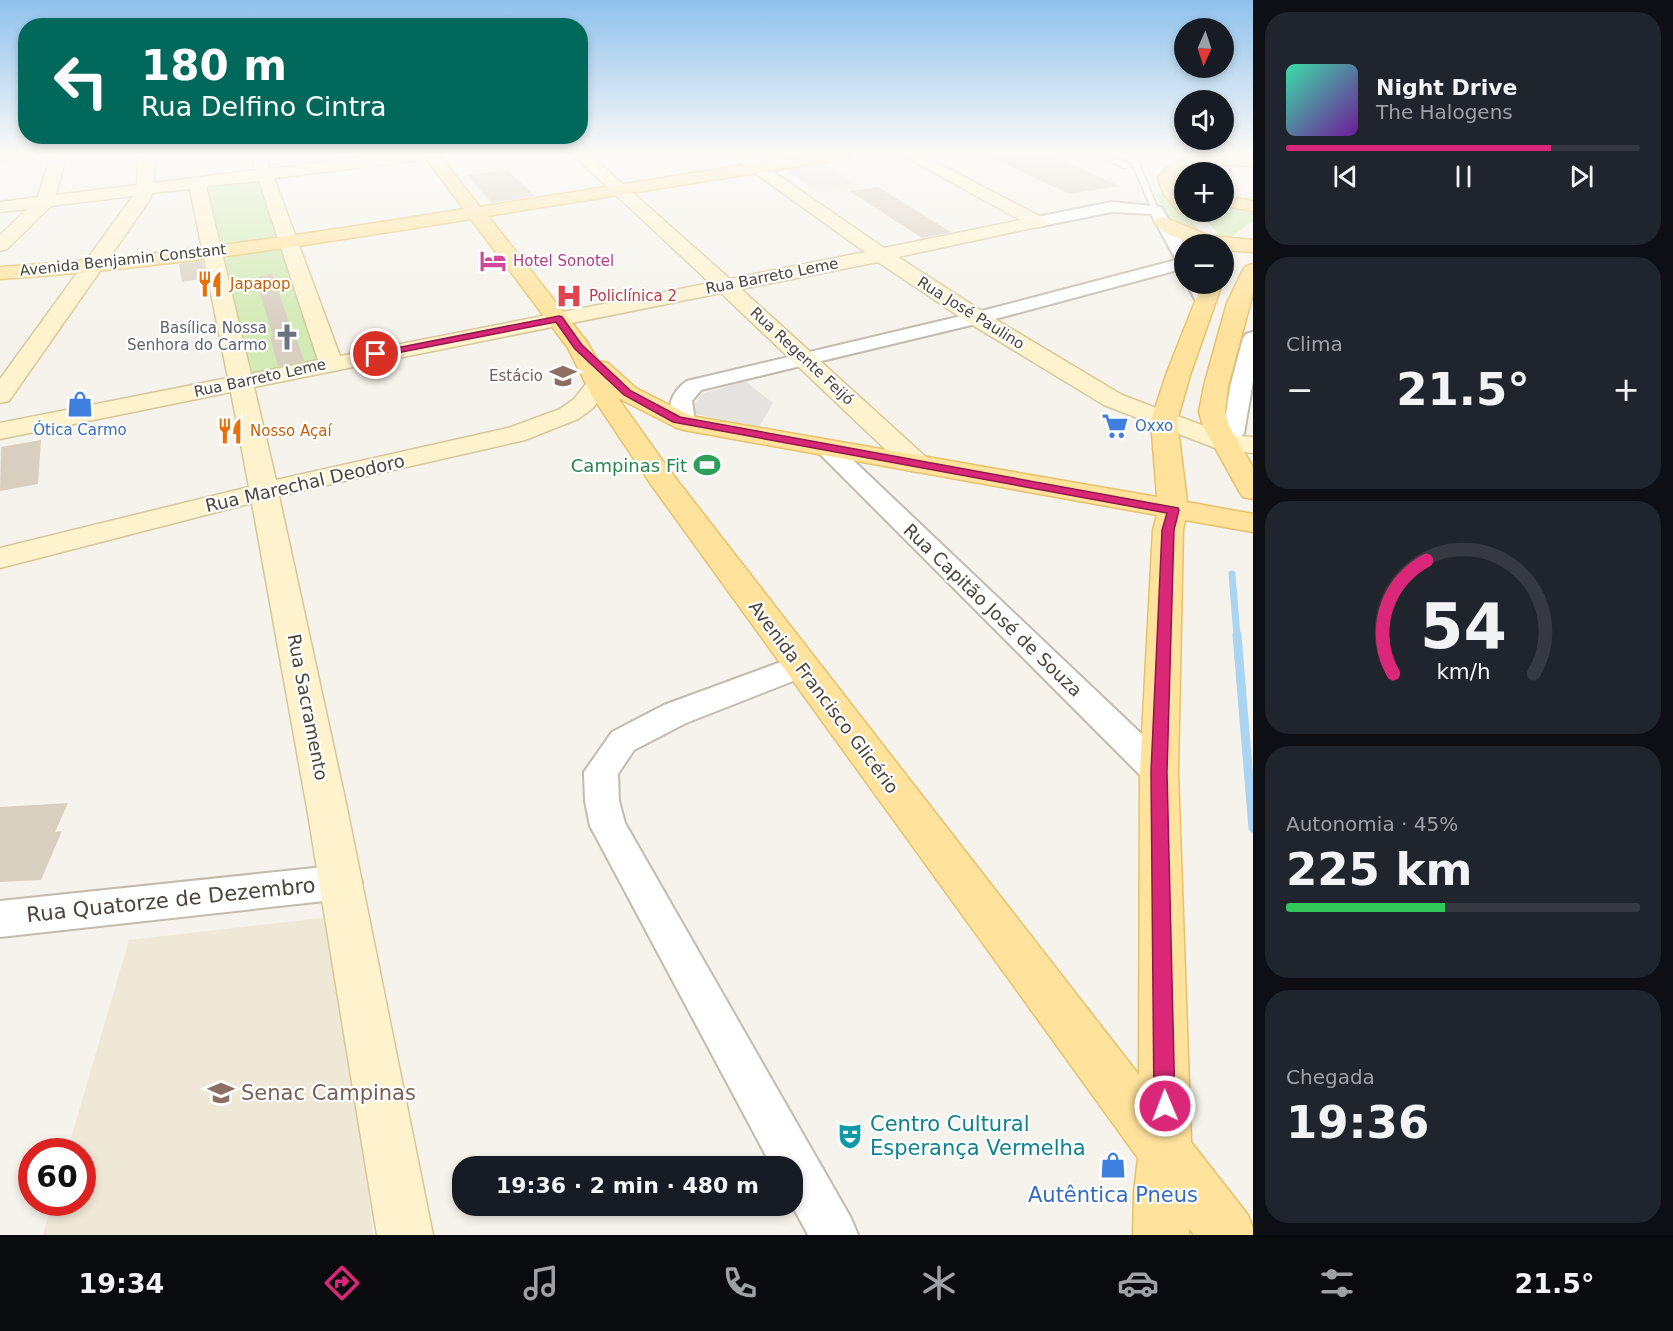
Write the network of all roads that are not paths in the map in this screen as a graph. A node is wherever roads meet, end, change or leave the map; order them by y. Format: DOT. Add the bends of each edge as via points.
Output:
graph roads {
  1 [pos="36,211"];
  2 [pos="133,211"];
  3 [pos="203,211"];
  4 [pos="279,211"];
  5 [pos="489,211"];
  6 [pos="643,211"];
  7 [pos="818,211"];
  8 [pos="1016,211"];
  9 [pos="1094,211"];
  10 [pos="1131,211"];
  11 [pos="1157,211"];
  12 [pos="474,213"];
  13 [pos="1160,216"];
  14 [pos="1037,222"];
  15 [pos="1198,222"];
  16 [pos="1253,230"];
  17 [pos="1184,234"];
  18 [pos="1210,234"];
  19 [pos="1174,242"];
  20 [pos="1234,242"];
  21 [pos="287,243"];
  22 [pos="0,245"];
  23 [pos="1253,246"];
  24 [pos="1234,247"];
  25 [pos="214,251"];
  26 [pos="881,255"];
  27 [pos="1174,265"];
  28 [pos="92,267"];
  29 [pos="1253,270"];
  30 [pos="0,273"];
  31 [pos="724,286"];
  32 [pos="1202,294"];
  33 [pos="977,318"];
  34 [pos="569,333"];
  35 [pos="1253,338"];
  36 [pos="807,360"];
  37 [pos="331,363"];
  38 [pos="241,383"];
  39 [pos="597,385"];
  40 [pos="0,396"];
  41 [pos="1164,421"];
  42 [pos="684,422"];
  43 [pos="0,431"];
  44 [pos="1224,440"];
  45 [pos="1253,445"];
  46 [pos="827,448"];
  47 [pos="917,464"];
  48 [pos="266,491"];
  49 [pos="1253,491"];
  50 [pos="1173,510"];
  51 [pos="1253,523"];
  52 [pos="0,558"];
  53 [pos="800,666"];
  54 [pos="1159,772"];
  55 [pos="343,882"];
  56 [pos="0,919"];
  57 [pos="1165,1154"];
  58 [pos="1215,1220"];
  59 [pos="405,1235"];
  60 [pos="834,1235"];
  61 [pos="1161,1235"];
  1 -- 22 [label="main road"];
  2 -- 28 [label="main road"];
  3 -- 25 [label="main road, Rua Sacramento"];
  4 -- 21 [label="main road"];
  5 -- 12 [label="main road, Avenida Benjamin Constant"];
  6 -- 31 [label="main road, Rua Regente Feijó"];
  7 -- 26 [label="main road, Rua José Paulino"];
  8 -- 14 [label="main road"];
  9 -- 14 [label="street, Rua Barreto Leme"];
  10 -- 13 [label="street, Rua Barreto Leme"];
  11 -- 13 [label="lane"];
  12 -- 21 [label="main road, Avenida Benjamin Constant"];
  12 -- 34 [label="main road, Avenida Francisco Glicério"];
  13 -- 17 [label="main road"];
  13 -- 19 [label="street"];
  14 -- 26 [label="main road, Rua Barreto Leme"];
  15 -- 18 [label="main road"];
  16 -- 20 [label="main road"];
  21 -- 25 [label="main road, Avenida Benjamin Constant"];
  21 -- 37 [label="main road"];
  23 -- 24 [label="main road"];
  25 -- 28 [label="main road, Avenida Benjamin Constant"];
  25 -- 38 [label="main road, Rua Sacramento"];
  26 -- 31 [label="main road, Rua Barreto Leme"];
  26 -- 33 [label="main road, Rua José Paulino"];
  27 -- 33 [label="street"];
  28 -- 30 [label="main road, Avenida Benjamin Constant"];
  28 -- 40 [label="main road"];
  29 -- 44 [label="main road" via="1238,303 1216,386 1212,412"];
  31 -- 34 [label="main road, Rua Barreto Leme"];
  31 -- 36 [label="main road, Rua Regente Feijó"];
  32 -- 41 [label="main road"];
  33 -- 36 [label="street"];
  33 -- 41 [label="main road, Rua José Paulino" via="1113,400"];
  34 -- 37 [label="main road, Rua Barreto Leme"];
  34 -- 39 [label="main road, Avenida Francisco Glicério"];
  34 -- 42 [label="main road" via="627,393"];
  35 -- 44 [label="street" via="1236,427"];
  36 -- 42 [label="street" via="694,385 681,400"];
  36 -- 47 [label="main road, Rua Regente Feijó"];
  37 -- 38 [label="main road, Rua Barreto Leme"];
  38 -- 43 [label="main road, Rua Barreto Leme"];
  38 -- 48 [label="main road, Rua Sacramento"];
  39 -- 48 [label="main road, Rua Marechal Deodoro" via="583,404 551,423"];
  39 -- 53 [label="main road, Avenida Francisco Glicério"];
  41 -- 44 [label="main road, Rua José Paulino"];
  41 -- 50 [label="main road"];
  42 -- 46 [label="main road"];
  44 -- 45 [label="main road, Rua José Paulino"];
  44 -- 49 [label="main road"];
  46 -- 47 [label="main road"];
  46 -- 54 [label="street, Rua Capitão José de Souza"];
  47 -- 50 [label="main road"];
  48 -- 52 [label="main road, Rua Marechal Deodoro"];
  48 -- 55 [label="main road, Rua Sacramento"];
  50 -- 51 [label="main road"];
  50 -- 54 [label="main road" via="1168,530"];
  53 -- 57 [label="main road, Avenida Francisco Glicério"];
  53 -- 60 [label="street" via="675,714 623,741 601,772 602,801 608,826"];
  54 -- 57 [label="main road"];
  55 -- 56 [label="street, Rua Quatorze de Dezembro"];
  55 -- 59 [label="main road, Rua Sacramento"];
  57 -- 58 [label="main road, Avenida Francisco Glicério"];
  57 -- 61 [label="main road"];
}
